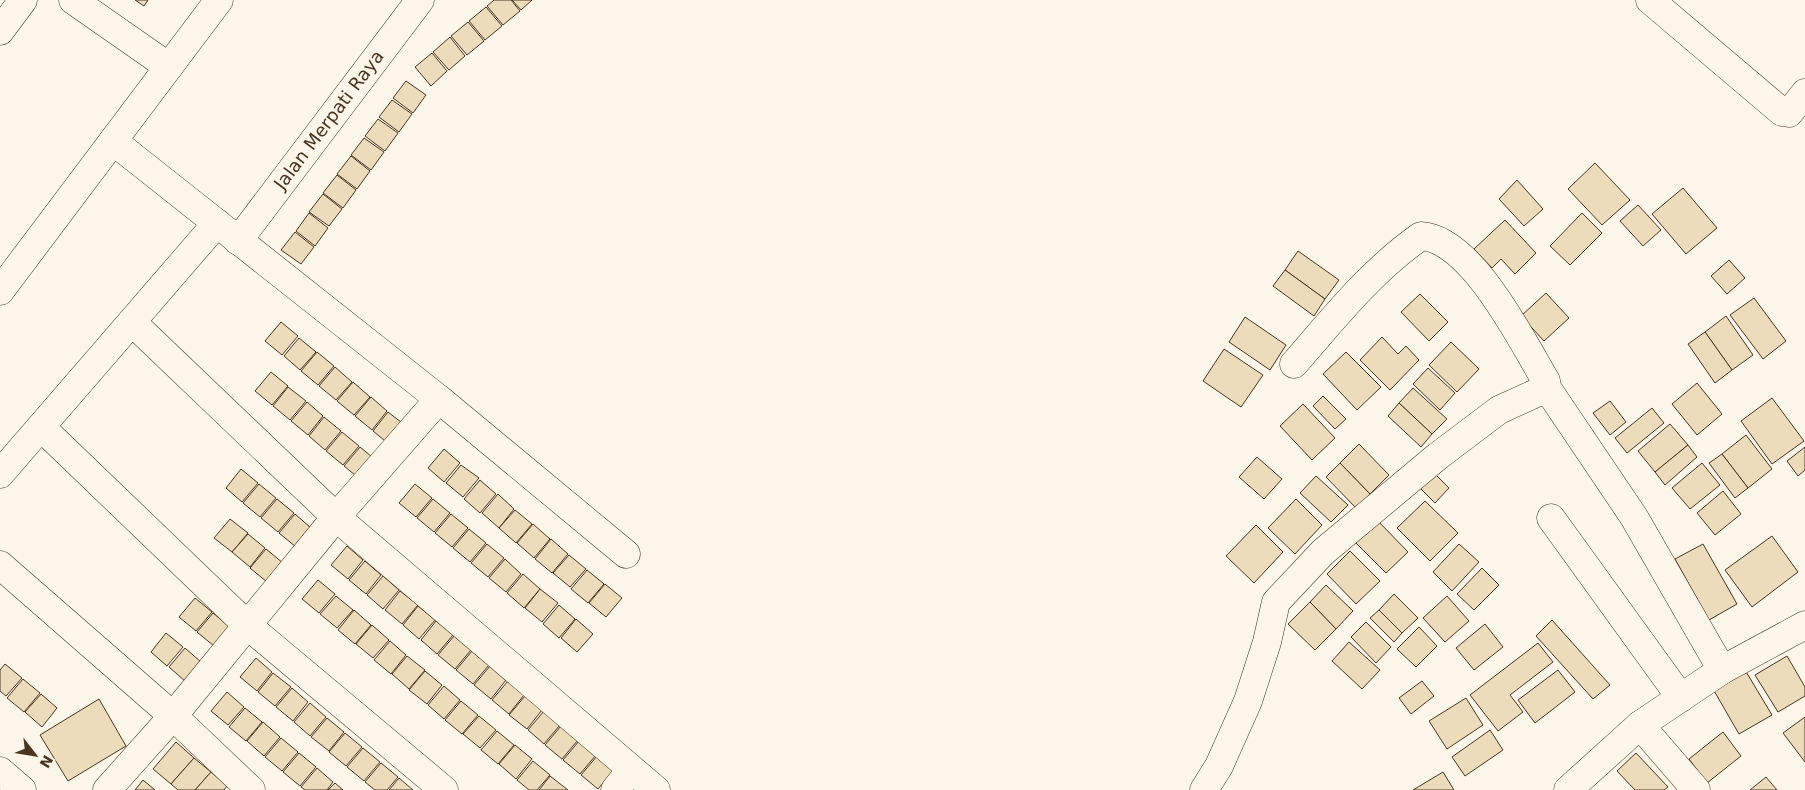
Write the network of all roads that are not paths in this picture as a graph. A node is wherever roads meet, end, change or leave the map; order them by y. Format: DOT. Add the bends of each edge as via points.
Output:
graph roads {
  1 [pos="23,0"];
  2 [pos="73,0"];
  3 [pos="219,0"];
  4 [pos="420,0"];
  5 [pos="1650,0"];
  6 [pos="0,31"];
  7 [pos="169,67"];
  8 [pos="1805,93"];
  9 [pos="113,141"];
  10 [pos="217,223"];
  11 [pos="238,240"];
  12 [pos="0,291"];
  13 [pos="132,322"];
  14 [pos="1294,364"];
  15 [pos="1547,388"];
  16 [pos="439,399"];
  17 [pos="41,427"];
  18 [pos="0,474"];
  19 [pos="336,517"];
  20 [pos="1552,518"];
  21 [pos="626,554"];
  22 [pos="0,565"];
  23 [pos="247,625"];
  24 [pos="1805,625"];
  25 [pos="1722,670"];
  26 [pos="1681,698"];
  27 [pos="173,716"];
  28 [pos="1640,725"];
  29 [pos="0,771"];
  30 [pos="623,780"];
  31 [pos="22,790"];
  32 [pos="107,790"];
  33 [pos="252,790"];
  34 [pos="444,790"];
  35 [pos="656,790"];
  36 [pos="1204,790"];
  37 [pos="1568,790"];
  38 [pos="1696,790"];
  1 -- 6 [label="street"];
  2 -- 7 [label="street"];
  3 -- 7 [label="street"];
  4 -- 11 [label="street, Jalan Merpati Raya"];
  5 -- 8 [label="street" via="1782,112 1789,113"];
  7 -- 9 [label="street"];
  9 -- 10 [label="street"];
  9 -- 12 [label="street"];
  10 -- 11 [label="street"];
  10 -- 13 [label="street"];
  11 -- 16 [label="street"];
  13 -- 17 [label="street"];
  13 -- 19 [label="street"];
  14 -- 15 [label="street" via="1357,291 1421,236 1439,239 1486,283 1546,381"];
  15 -- 25 [label="street" via="1634,517"];
  15 -- 36 [label="street" via="1499,410 1438,456 1323,552 1276,602 1248,701 1231,743"];
  16 -- 19 [label="street"];
  16 -- 21 [label="street"];
  17 -- 18 [label="street"];
  17 -- 23 [label="street"];
  19 -- 23 [label="street"];
  19 -- 30 [label="street"];
  20 -- 26 [label="street"];
  22 -- 27 [label="street"];
  23 -- 27 [label="street"];
  23 -- 34 [label="street"];
  24 -- 25 [label="street"];
  25 -- 26 [label="street"];
  26 -- 28 [label="street"];
  27 -- 32 [label="street"];
  27 -- 33 [label="street"];
  28 -- 37 [label="street"];
  28 -- 38 [label="street"];
  29 -- 31 [label="street"];
  30 -- 35 [label="street"];
}
